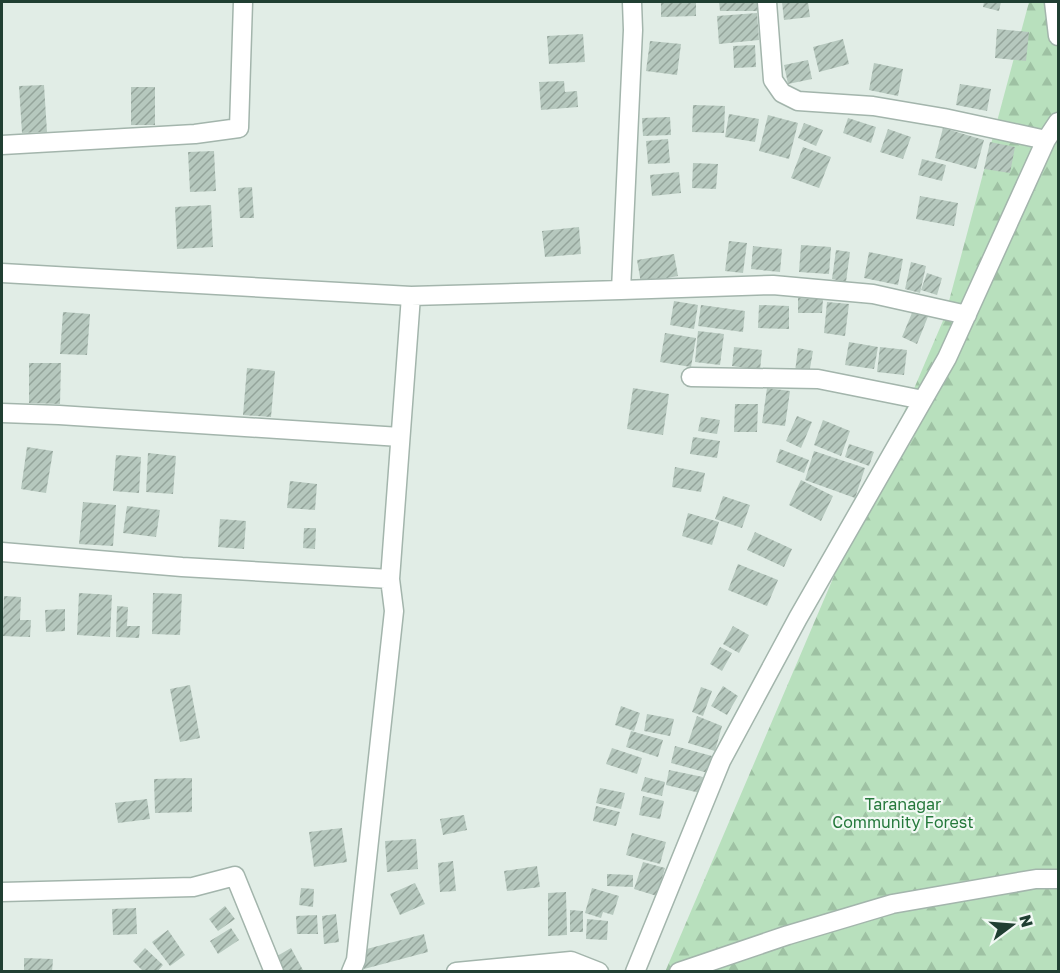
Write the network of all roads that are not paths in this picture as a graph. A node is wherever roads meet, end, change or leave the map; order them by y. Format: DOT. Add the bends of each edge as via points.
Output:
graph roads {
  1 [pos="243,2"];
  2 [pos="632,2"];
  3 [pos="767,2"];
  4 [pos="1054,2"];
  5 [pos="1059,36"];
  6 [pos="1059,122"];
  7 [pos="1046,140"];
  8 [pos="2,145"];
  9 [pos="2,273"];
  10 [pos="621,290"];
  11 [pos="411,296"];
  12 [pos="967,315"];
  13 [pos="692,377"];
  14 [pos="923,400"];
  15 [pos="2,413"];
  16 [pos="400,438"];
  17 [pos="2,552"];
  18 [pos="390,579"];
  19 [pos="1059,879"];
  20 [pos="2,892"];
  21 [pos="274,972"];
  22 [pos="351,972"];
  23 [pos="456,972"];
  24 [pos="600,972"];
  25 [pos="635,972"];
  26 [pos="679,972"];
  1 -- 8 [label="street" via="238,128"];
  2 -- 10 [label="street"];
  3 -- 7 [label="street" via="772,80 782,93 798,101 873,106"];
  4 -- 5 [label="street"];
  6 -- 7 [label="street"];
  7 -- 12 [label="street"];
  9 -- 11 [label="street"];
  10 -- 11 [label="street"];
  10 -- 12 [label="street" via="773,285 873,294"];
  11 -- 16 [label="street"];
  12 -- 14 [label="street"];
  13 -- 14 [label="street" via="818,379"];
  14 -- 25 [label="street" via="721,761"];
  15 -- 16 [label="street"];
  16 -- 18 [label="street"];
  17 -- 18 [label="street"];
  18 -- 22 [label="street" via="394,611 356,960"];
  19 -- 26 [label="street" via="1036,879 892,904"];
  20 -- 21 [label="street" via="192,887 235,876"];
  23 -- 24 [label="street" via="571,961"];
}
